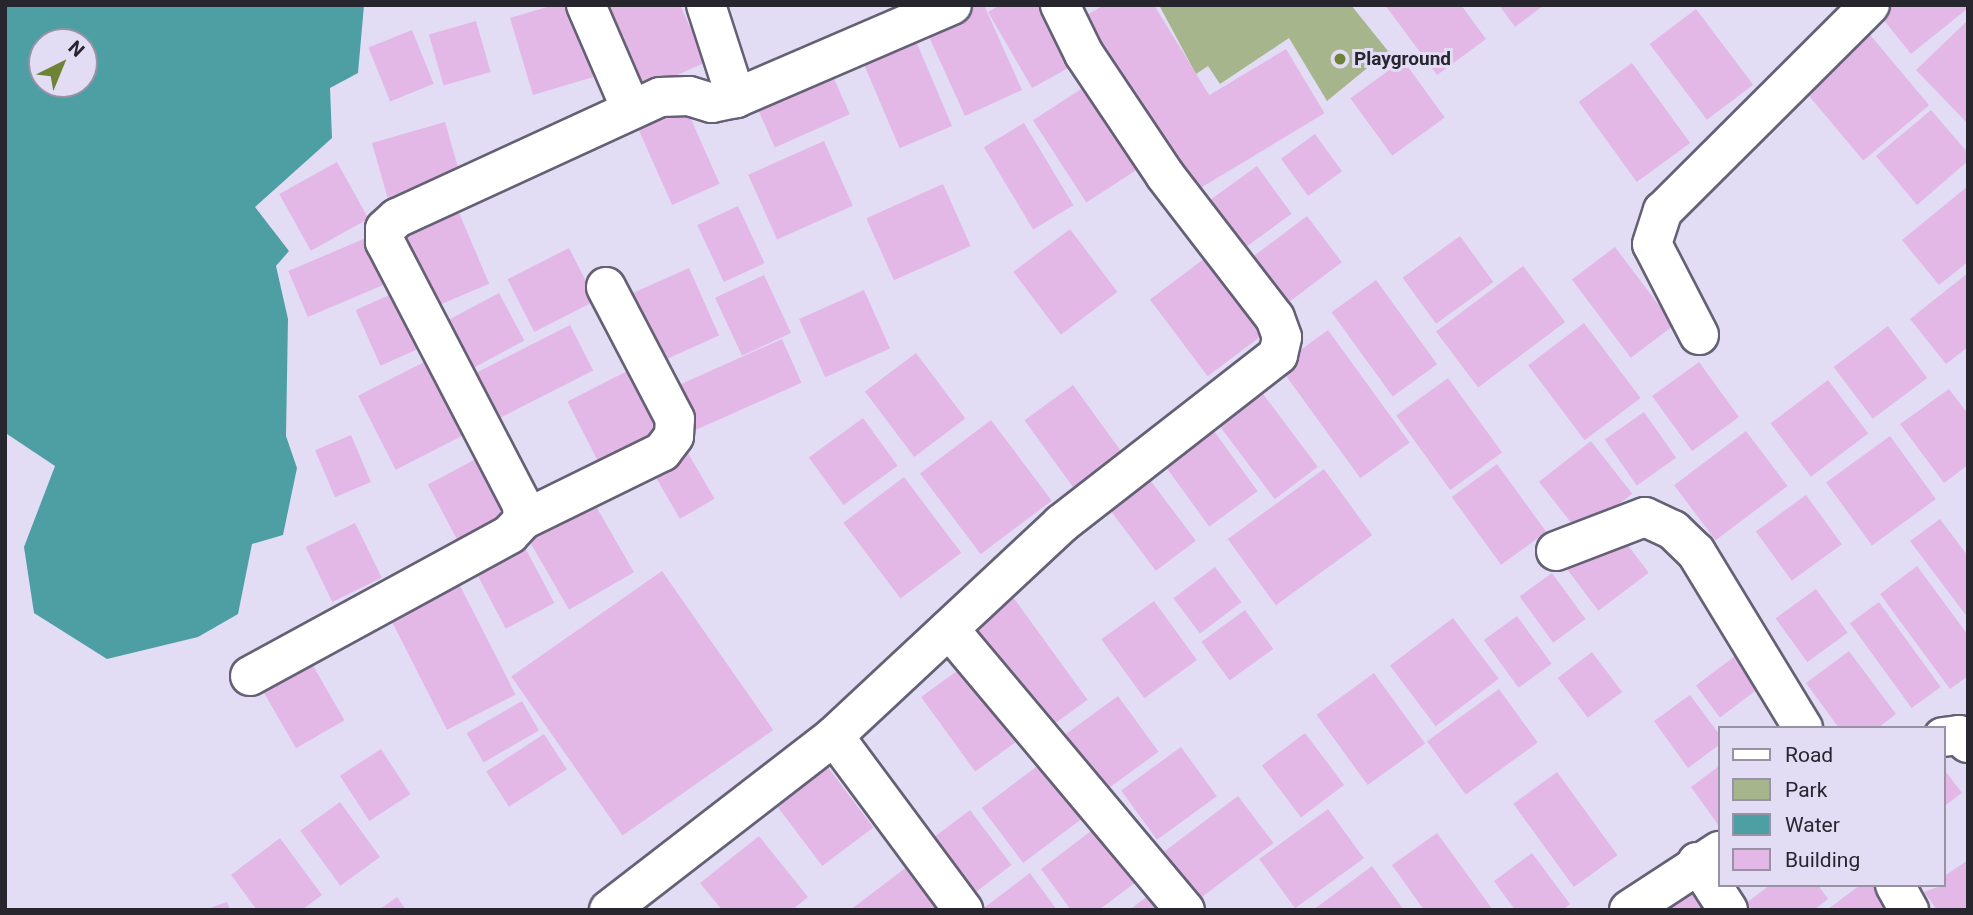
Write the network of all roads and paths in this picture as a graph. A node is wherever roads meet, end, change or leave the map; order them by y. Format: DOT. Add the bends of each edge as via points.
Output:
graph roads {
  1 [pos="586,5"];
  2 [pos="706,5"];
  3 [pos="952,5"];
  4 [pos="1060,5"];
  5 [pos="1870,5"];
  6 [pos="737,98"];
  7 [pos="631,109"];
  8 [pos="606,287"];
  9 [pos="1699,335"];
  10 [pos="523,520"];
  11 [pos="1556,551"];
  12 [pos="949,629"];
  13 [pos="250,676"];
  14 [pos="1801,726"];
  15 [pos="834,736"];
  16 [pos="1945,737"];
  17 [pos="1968,743"];
  18 [pos="1708,856"];
  19 [pos="1717,880"];
  20 [pos="1719,887"];
  21 [pos="1896,887"];
  22 [pos="609,910"];
  23 [pos="963,910"];
  24 [pos="1185,910"];
  25 [pos="1629,910"];
  26 [pos="1728,910"];
  27 [pos="1909,910"];
  1 -- 7 [label="street"];
  2 -- 6 [label="street"];
  3 -- 6 [label="street"];
  4 -- 12 [label="street" via="1084,54 1165,175 1275,318 1282,337 1278,355 1061,524"];
  5 -- 9 [label="street" via="1663,211 1652,244"];
  6 -- 7 [label="street" via="712,103 689,96 660,97"];
  7 -- 10 [label="street" via="397,218 385,229 391,254 522,505"];
  8 -- 10 [label="street" via="676,419 674,436 662,452"];
  10 -- 13 [label="street" via="510,534"];
  11 -- 14 [label="street" via="1645,517 1673,530 1696,552"];
  12 -- 15 [label="street"];
  12 -- 24 [label="street"];
  15 -- 22 [label="street"];
  15 -- 23 [label="street"];
  16 -- 17 [label="street" via="1959,735"];
  18 -- 19 [label="street"];
  18 -- 25 [label="street"];
  20 -- 26 [label="street"];
  21 -- 27 [label="street"];
}
